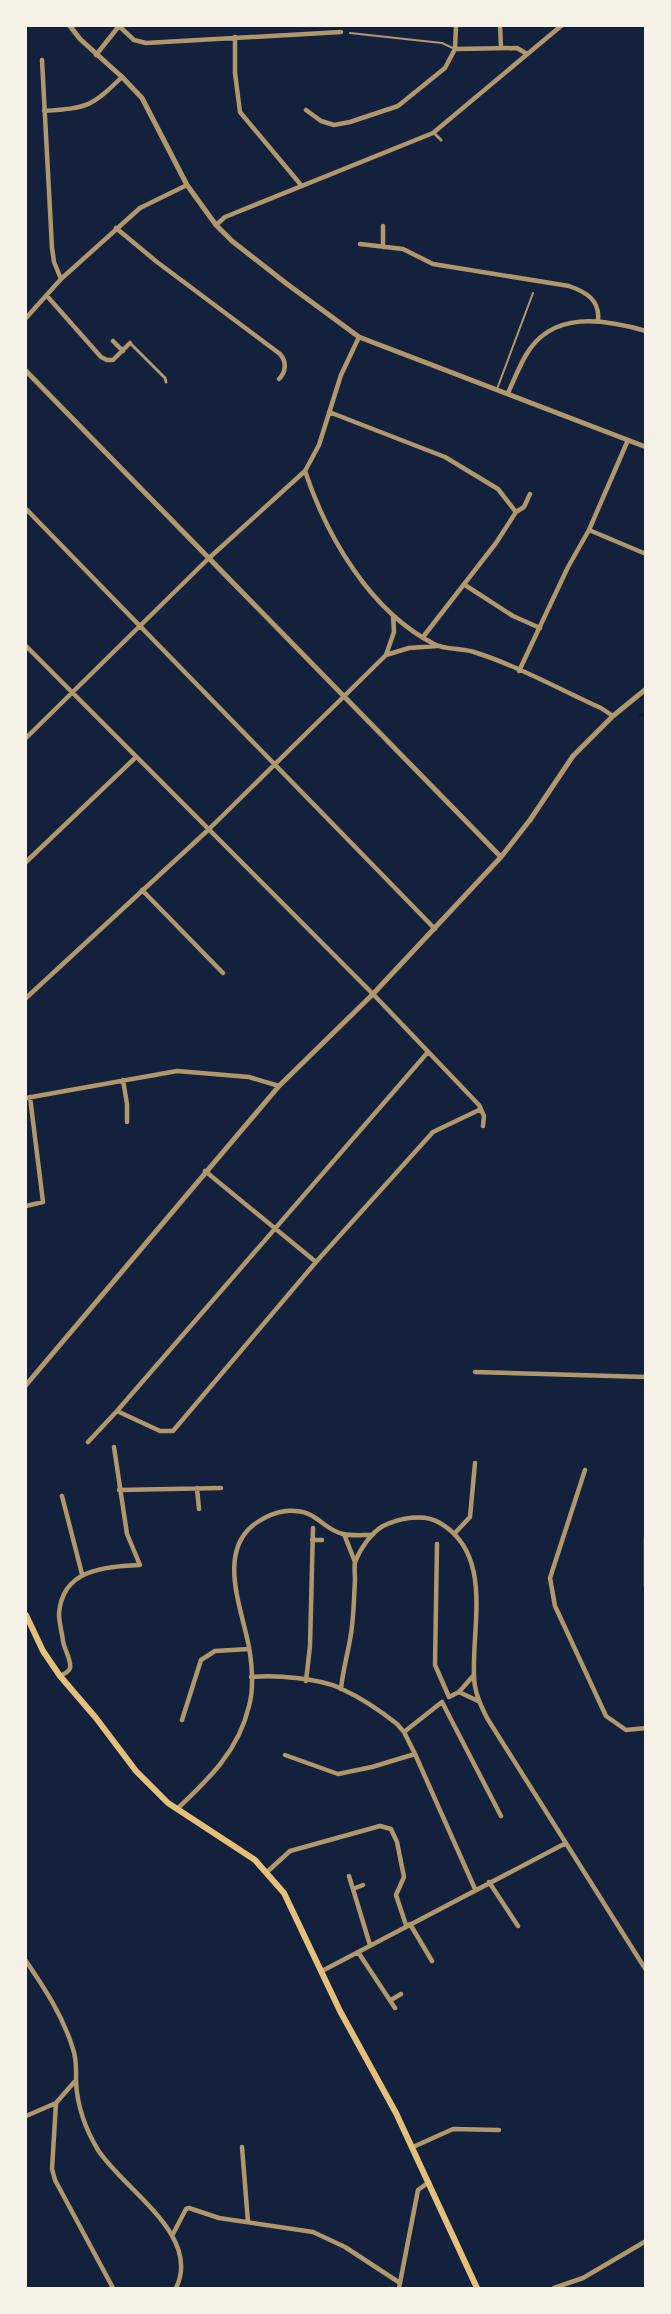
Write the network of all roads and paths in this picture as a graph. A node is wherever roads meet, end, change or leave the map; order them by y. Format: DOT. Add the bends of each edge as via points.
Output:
graph roads {
  1 [pos="70,26"];
  2 [pos="119,26"];
  3 [pos="456,26"];
  4 [pos="500,26"];
  5 [pos="561,26"];
  6 [pos="341,32"];
  7 [pos="350,33"];
  8 [pos="234,38"];
  9 [pos="501,47"];
  10 [pos="455,49"];
  11 [pos="527,54"];
  12 [pos="96,55"];
  13 [pos="42,60"];
  14 [pos="122,77"];
  15 [pos="306,110"];
  16 [pos="44,111"];
  17 [pos="433,132"];
  18 [pos="441,140"];
  19 [pos="187,185"];
  20 [pos="301,185"];
  21 [pos="216,225"];
  22 [pos="383,226"];
  23 [pos="116,228"];
  24 [pos="360,244"];
  25 [pos="382,247"];
  26 [pos="61,279"];
  27 [pos="533,293"];
  28 [pos="47,296"];
  29 [pos="26,318"];
  30 [pos="598,320"];
  31 [pos="645,331"];
  32 [pos="359,337"];
  33 [pos="113,341"];
  34 [pos="130,344"];
  35 [pos="123,351"];
  36 [pos="26,371"];
  37 [pos="279,379"];
  38 [pos="166,382"];
  39 [pos="497,389"];
  40 [pos="508,393"];
  41 [pos="329,412"];
  42 [pos="628,440"];
  43 [pos="645,447"];
  44 [pos="305,471"];
  45 [pos="530,494"];
  46 [pos="26,509"];
  47 [pos="516,513"];
  48 [pos="589,530"];
  49 [pos="645,554"];
  50 [pos="208,559"];
  51 [pos="465,585"];
  52 [pos="393,615"];
  53 [pos="139,625"];
  54 [pos="540,628"];
  55 [pos="423,637"];
  56 [pos="26,646"];
  57 [pos="437,646"];
  58 [pos="386,655"];
  59 [pos="519,671"];
  60 [pos="645,689"];
  61 [pos="72,692"];
  62 [pos="345,697"];
  63 [pos="613,716"];
  64 [pos="26,738"];
  65 [pos="135,758"];
  66 [pos="274,763"];
  67 [pos="207,831"];
  68 [pos="501,857"];
  69 [pos="26,862"];
  70 [pos="142,890"];
  71 [pos="435,928"];
  72 [pos="223,973"];
  73 [pos="373,994"];
  74 [pos="26,998"];
  75 [pos="428,1052"];
  76 [pos="123,1080"];
  77 [pos="279,1086"];
  78 [pos="28,1098"];
  79 [pos="481,1109"];
  80 [pos="127,1122"];
  81 [pos="483,1126"];
  82 [pos="205,1170"];
  83 [pos="26,1206"];
  84 [pos="274,1227"];
  85 [pos="316,1262"];
  86 [pos="475,1372"];
  87 [pos="645,1377"];
  88 [pos="26,1385"];
  89 [pos="117,1411"];
  90 [pos="88,1442"];
  91 [pos="114,1447"];
  92 [pos="475,1463"];
  93 [pos="585,1470"];
  94 [pos="197,1488"];
  95 [pos="221,1488"];
  96 [pos="119,1490"];
  97 [pos="62,1496"];
  98 [pos="199,1509"];
  99 [pos="313,1528"];
  100 [pos="455,1533"];
  101 [pos="344,1534"];
  102 [pos="371,1535"];
  103 [pos="645,1537"];
  104 [pos="312,1540"];
  105 [pos="322,1540"];
  106 [pos="438,1544"];
  107 [pos="355,1562"];
  108 [pos="81,1574"];
  109 [pos="645,1586"];
  110 [pos="26,1615"];
  111 [pos="249,1649"];
  112 [pos="60,1676"];
  113 [pos="473,1676"];
  114 [pos="251,1677"];
  115 [pos="306,1681"];
  116 [pos="341,1689"];
  117 [pos="459,1692"];
  118 [pos="449,1697"];
  119 [pos="478,1701"];
  120 [pos="441,1702"];
  121 [pos="182,1720"];
  122 [pos="645,1728"];
  123 [pos="404,1732"];
  124 [pos="415,1754"];
  125 [pos="285,1755"];
  126 [pos="177,1809"];
  127 [pos="501,1816"];
  128 [pos="566,1843"];
  129 [pos="267,1872"];
  130 [pos="349,1876"];
  131 [pos="489,1882"];
  132 [pos="363,1885"];
  133 [pos="353,1889"];
  134 [pos="475,1889"];
  135 [pos="408,1925"];
  136 [pos="518,1926"];
  137 [pos="370,1945"];
  138 [pos="358,1952"];
  139 [pos="26,1961"];
  140 [pos="432,1961"];
  141 [pos="645,1970"];
  142 [pos="322,1971"];
  143 [pos="400,1994"];
  144 [pos="391,2000"];
  145 [pos="395,2008"];
  146 [pos="76,2080"];
  147 [pos="56,2103"];
  148 [pos="26,2116"];
  149 [pos="499,2130"];
  150 [pos="243,2147"];
  151 [pos="413,2147"];
  152 [pos="429,2181"];
  153 [pos="248,2222"];
  154 [pos="173,2234"];
  155 [pos="645,2241"];
  156 [pos="399,2286"];
  157 [pos="113,2289"];
  158 [pos="176,2289"];
  159 [pos="477,2289"];
  160 [pos="554,2289"];
  1 -- 12 [label="street"];
  2 -- 8 [label="street" via="134,40 146,43"];
  2 -- 12 [label="street"];
  3 -- 10 [label="street"];
  4 -- 9 [label="street"];
  5 -- 11 [label="street"];
  6 -- 8 [label="street"];
  7 -- 10 [label="lane" via="442,43"];
  8 -- 20 [label="street" via="240,112"];
  9 -- 10 [label="street"];
  9 -- 11 [label="street" via="517,48"];
  10 -- 15 [label="street" via="445,68 393,109 333,125"];
  11 -- 17 [label="street"];
  12 -- 14 [label="street"];
  13 -- 16 [label="street"];
  14 -- 16 [label="street" via="93,104"];
  14 -- 19 [label="street" via="142,98"];
  16 -- 26 [label="street" via="52,248"];
  17 -- 18 [label="street"];
  17 -- 20 [label="street"];
  19 -- 21 [label="street"];
  19 -- 23 [label="street" via="140,208"];
  20 -- 21 [label="street" via="225,217"];
  21 -- 32 [label="street" via="261,265"];
  22 -- 25 [label="street"];
  23 -- 26 [label="street"];
  23 -- 37 [label="street" via="280,354 285,367"];
  24 -- 25 [label="street"];
  25 -- 30 [label="street" via="403,249 433,264 569,286 592,298"];
  26 -- 28 [label="street"];
  27 -- 39 [label="lane"];
  28 -- 29 [label="street"];
  28 -- 35 [label="street" via="101,357 113,360"];
  30 -- 31 [label="street"];
  30 -- 40 [label="street" via="563,324 542,336 526,354"];
  32 -- 39 [label="street"];
  32 -- 41 [label="street"];
  33 -- 35 [label="street"];
  34 -- 35 [label="street"];
  34 -- 38 [label="street"];
  36 -- 50 [label="street"];
  39 -- 40 [label="street"];
  40 -- 42 [label="street"];
  41 -- 44 [label="street" via="319,445"];
  41 -- 47 [label="street" via="445,457 498,489"];
  42 -- 43 [label="street"];
  42 -- 48 [label="street"];
  44 -- 50 [label="street"];
  44 -- 52 [label="street" via="327,526 349,563"];
  45 -- 47 [label="street"];
  46 -- 53 [label="street"];
  47 -- 51 [label="street"];
  48 -- 49 [label="street"];
  48 -- 54 [label="street"];
  50 -- 53 [label="street"];
  50 -- 62 [label="street"];
  51 -- 54 [label="street" via="513,616"];
  51 -- 55 [label="street"];
  52 -- 55 [label="street"];
  52 -- 58 [label="street" via="394,632"];
  53 -- 61 [label="street"];
  53 -- 66 [label="street"];
  54 -- 59 [label="street"];
  55 -- 57 [label="street"];
  56 -- 61 [label="street"];
  57 -- 58 [label="street"];
  57 -- 59 [label="street" via="476,652"];
  58 -- 62 [label="street"];
  59 -- 63 [label="street"];
  60 -- 63 [label="street"];
  61 -- 64 [label="street"];
  61 -- 65 [label="street"];
  62 -- 66 [label="street"];
  62 -- 68 [label="street"];
  63 -- 68 [label="street" via="573,756"];
  65 -- 67 [label="street"];
  65 -- 69 [label="street"];
  66 -- 67 [label="street"];
  66 -- 71 [label="street"];
  67 -- 70 [label="street"];
  67 -- 73 [label="street"];
  68 -- 71 [label="street"];
  70 -- 72 [label="street"];
  70 -- 74 [label="street"];
  71 -- 73 [label="street"];
  73 -- 75 [label="street"];
  73 -- 77 [label="street"];
  75 -- 79 [label="street"];
  75 -- 84 [label="street"];
  76 -- 77 [label="street" via="177,1071 249,1077"];
  76 -- 78 [label="street"];
  76 -- 80 [label="street"];
  77 -- 82 [label="street"];
  78 -- 83 [label="street" via="43,1202"];
  79 -- 81 [label="street"];
  79 -- 85 [label="street" via="433,1132"];
  82 -- 84 [label="street"];
  82 -- 88 [label="street"];
  84 -- 85 [label="street"];
  84 -- 89 [label="street"];
  85 -- 89 [label="street" via="172,1431 160,1431"];
  86 -- 87 [label="street"];
  89 -- 90 [label="street"];
  91 -- 96 [label="street"];
  92 -- 100 [label="street" via="470,1516"];
  93 -- 122 [label="street" via="550,1578 555,1605 606,1716 626,1730"];
  94 -- 95 [label="street"];
  94 -- 96 [label="street"];
  94 -- 98 [label="street"];
  96 -- 108 [label="street" via="127,1534 140,1565"];
  97 -- 108 [label="street"];
  99 -- 104 [label="street"];
  100 -- 102 [label="street" via="436,1520 420,1518 402,1519"];
  100 -- 113 [label="street" via="474,1569"];
  101 -- 102 [label="street"];
  101 -- 107 [label="street"];
  101 -- 111 [label="street" via="302,1511 283,1511 250,1528 239,1544 234,1568"];
  102 -- 107 [label="street"];
  103 -- 109 [label="street"];
  104 -- 105 [label="street"];
  104 -- 115 [label="street"];
  106 -- 118 [label="street" via="435,1665"];
  107 -- 116 [label="street" via="352,1628"];
  108 -- 112 [label="street" via="72,1581 61,1605 62,1639 71,1666"];
  110 -- 112 [label="main road"];
  111 -- 114 [label="street"];
  111 -- 121 [label="street" via="215,1651 201,1660"];
  112 -- 126 [label="main road" via="136,1771"];
  113 -- 117 [label="street"];
  113 -- 119 [label="street"];
  114 -- 115 [label="street"];
  114 -- 126 [label="street" via="250,1703 232,1749"];
  115 -- 116 [label="street"];
  116 -- 123 [label="street" via="391,1719"];
  117 -- 118 [label="street"];
  117 -- 119 [label="street"];
  118 -- 120 [label="street"];
  119 -- 128 [label="street"];
  120 -- 123 [label="street"];
  120 -- 127 [label="street"];
  123 -- 124 [label="street"];
  124 -- 125 [label="street" via="338,1774"];
  124 -- 134 [label="street"];
  126 -- 129 [label="main road"];
  128 -- 131 [label="street"];
  128 -- 141 [label="street"];
  129 -- 135 [label="street" via="290,1851 380,1826 390,1829 404,1876 396,1894"];
  129 -- 142 [label="main road" via="284,1893"];
  130 -- 133 [label="street"];
  131 -- 134 [label="street"];
  131 -- 136 [label="street"];
  132 -- 133 [label="street"];
  133 -- 137 [label="street"];
  134 -- 135 [label="street"];
  135 -- 137 [label="street"];
  135 -- 140 [label="street"];
  137 -- 138 [label="street"];
  138 -- 142 [label="street"];
  138 -- 144 [label="street"];
  139 -- 146 [label="street" via="60,2013 74,2051"];
  142 -- 151 [label="main road"];
  143 -- 144 [label="street"];
  144 -- 145 [label="street"];
  146 -- 147 [label="street"];
  146 -- 154 [label="street" via="84,2120 100,2152"];
  147 -- 148 [label="street"];
  147 -- 157 [label="street" via="52,2169 55,2180"];
  149 -- 151 [label="street" via="453,2129"];
  150 -- 153 [label="street"];
  151 -- 152 [label="main road"];
  152 -- 156 [label="street" via="418,2190"];
  152 -- 159 [label="main road"];
  153 -- 154 [label="street" via="189,2208"];
  153 -- 156 [label="street" via="313,2232 345,2247"];
  154 -- 158 [label="street" via="183,2272"];
  155 -- 160 [label="street" via="583,2278"];
}
